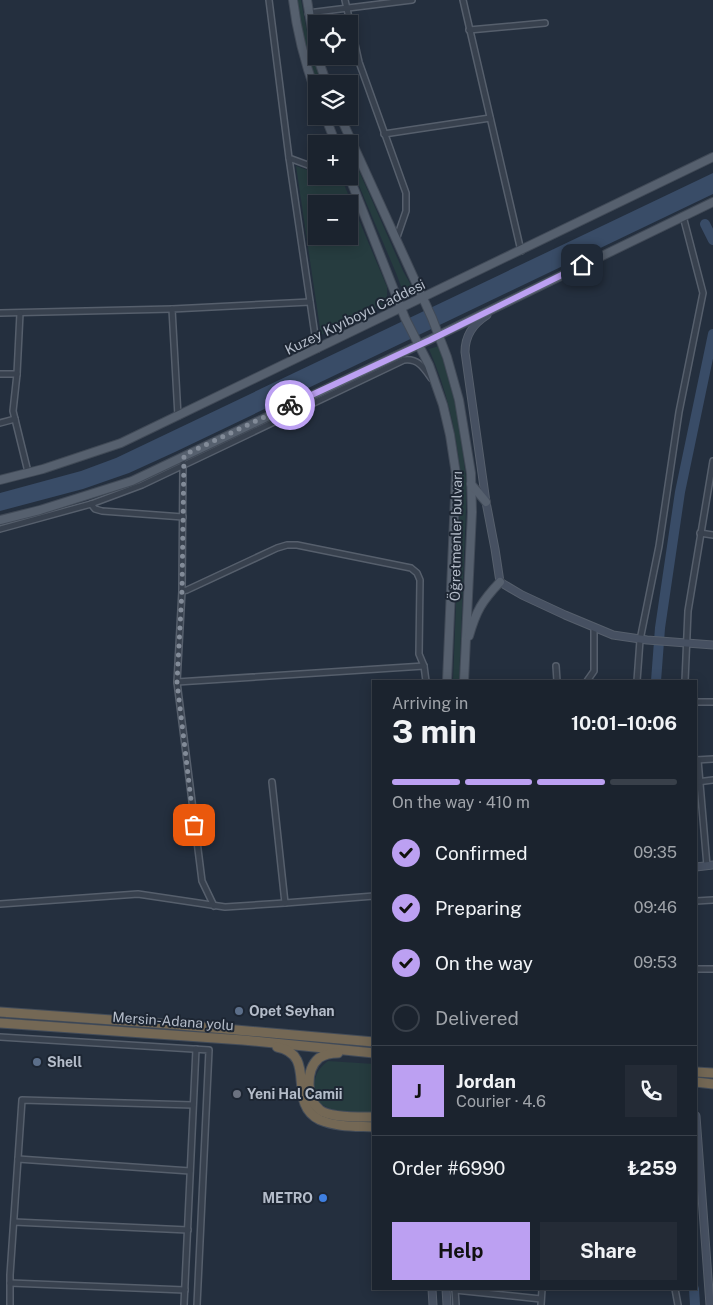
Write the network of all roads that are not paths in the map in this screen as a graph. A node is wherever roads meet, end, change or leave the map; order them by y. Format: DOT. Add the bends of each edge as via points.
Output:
graph roads {
  1 [pos="269,0"];
  2 [pos="293,0"];
  3 [pos="307,0"];
  4 [pos="345,0"];
  5 [pos="412,0"];
  6 [pos="463,0"];
  7 [pos="346,8"];
  8 [pos="308,13"];
  9 [pos="545,23"];
  10 [pos="469,30"];
  11 [pos="309,75"];
  12 [pos="490,118"];
  13 [pos="344,125"];
  14 [pos="384,134"];
  15 [pos="289,158"];
  16 [pos="713,158"];
  17 [pos="308,165"];
  18 [pos="353,185"];
  19 [pos="712,205"];
  20 [pos="683,216"];
  21 [pos="396,240"];
  22 [pos="521,251"];
  23 [pos="422,299"];
  24 [pos="310,302"];
  25 [pos="501,304"];
  26 [pos="172,309"];
  27 [pos="401,309"];
  28 [pos="0,313"];
  29 [pos="20,313"];
  30 [pos="438,332"];
  31 [pos="417,342"];
  32 [pos="317,349"];
  33 [pos="0,374"];
  34 [pos="17,374"];
  35 [pos="436,384"];
  36 [pos="178,416"];
  37 [pos="15,419"];
  38 [pos="0,423"];
  39 [pos="184,455"];
  40 [pos="713,461"];
  41 [pos="184,465"];
  42 [pos="28,472"];
  43 [pos="0,480"];
  44 [pos="471,484"];
  45 [pos="486,502"];
  46 [pos="91,504"];
  47 [pos="183,517"];
  48 [pos="0,520"];
  49 [pos="0,529"];
  50 [pos="700,534"];
  51 [pos="713,535"];
  52 [pos="500,582"];
  53 [pos="182,590"];
  54 [pos="594,629"];
  55 [pos="644,640"];
  56 [pos="683,643"];
  57 [pos="713,645"];
  58 [pos="465,648"];
  59 [pos="424,666"];
  60 [pos="556,666"];
  61 [pos="426,680"];
  62 [pos="447,680"];
  63 [pos="464,680"];
  64 [pos="557,680"];
  65 [pos="589,680"];
  66 [pos="637,680"];
  67 [pos="685,680"];
  68 [pos="177,682"];
  69 [pos="697,702"];
  70 [pos="713,702"];
  71 [pos="697,760"];
  72 [pos="713,760"];
  73 [pos="713,780"];
  74 [pos="272,782"];
  75 [pos="698,782"];
  76 [pos="710,865"];
  77 [pos="697,867"];
  78 [pos="372,896"];
  79 [pos="713,900"];
  80 [pos="697,901"];
  81 [pos="285,903"];
  82 [pos="0,904"];
  83 [pos="214,906"];
  84 [pos="697,969"];
  85 [pos="713,969"];
  86 [pos="0,1012"];
  87 [pos="0,1023"];
  88 [pos="0,1036"];
  89 [pos="242,1040"];
  90 [pos="372,1041"];
  91 [pos="196,1049"];
  92 [pos="372,1054"];
  93 [pos="372,1054"];
  94 [pos="697,1072"];
  95 [pos="713,1073"];
  96 [pos="697,1082"];
  97 [pos="713,1084"];
  98 [pos="193,1105"];
  99 [pos="372,1117"];
  100 [pos="372,1127"];
  101 [pos="697,1130"];
  102 [pos="18,1158"];
  103 [pos="190,1171"];
  104 [pos="14,1222"];
  105 [pos="188,1230"];
  106 [pos="10,1283"];
  107 [pos="185,1290"];
  108 [pos="432,1290"];
  109 [pos="446,1290"];
  110 [pos="455,1290"];
  111 [pos="462,1290"];
  112 [pos="675,1290"];
  113 [pos="541,1302"];
  114 [pos="10,1305"];
  115 [pos="184,1305"];
  116 [pos="197,1305"];
  117 [pos="433,1305"];
  118 [pos="447,1305"];
  119 [pos="456,1305"];
  120 [pos="678,1305"];
  121 [pos="710,1305"];
  1 -- 15 [label="street"];
  2 -- 11 [label="main road"];
  3 -- 8 [label="main road"];
  4 -- 7 [label="street"];
  5 -- 7 [label="street"];
  6 -- 10 [label="street"];
  7 -- 8 [label="street"];
  7 -- 14 [label="street"];
  9 -- 10 [label="street"];
  10 -- 12 [label="street"];
  12 -- 14 [label="street"];
  12 -- 22 [label="street"];
  13 -- 21 [label="main road"];
  14 -- 21 [label="street" via="407,196 406,211"];
  15 -- 17 [label="street"];
  15 -- 24 [label="street"];
  16 -- 22 [label="main road, Kuzey Kıyıboyu Caddesi"];
  18 -- 27 [label="main road"];
  19 -- 20 [label="main road"];
  20 -- 25 [label="main road"];
  20 -- 55 [label="street" via="703,293 678,412"];
  21 -- 23 [label="main road"];
  22 -- 23 [label="main road, Kuzey Kıyıboyu Caddesi"];
  23 -- 27 [label="main road, Kuzey Kıyıboyu Caddesi"];
  23 -- 30 [label="main road, Öğretmenler bulvarı"];
  24 -- 26 [label="street"];
  24 -- 32 [label="street"];
  25 -- 30 [label="main road"];
  25 -- 45 [label="main road" via="478,321 465,344"];
  26 -- 29 [label="street"];
  26 -- 36 [label="street"];
  27 -- 31 [label="main road, Öğretmenler bulvarı"];
  27 -- 32 [label="main road, Kuzey Kıyıboyu Caddesi"];
  28 -- 29 [label="street"];
  29 -- 34 [label="street"];
  30 -- 31 [label="main road"];
  30 -- 44 [label="main road, Öğretmenler bulvarı" via="459,400"];
  31 -- 35 [label="main road, Öğretmenler bulvarı"];
  31 -- 39 [label="main road"];
  32 -- 36 [label="main road, Kuzey Kıyıboyu Caddesi"];
  33 -- 34 [label="street"];
  34 -- 37 [label="street" via="13,407"];
  35 -- 41 [label="street" via="416,360 404,360"];
  35 -- 62 [label="main road, Öğretmenler bulvarı" via="450,435 456,474"];
  36 -- 42 [label="main road, Kuzey Kıyıboyu Caddesi" via="121,443"];
  37 -- 38 [label="street"];
  37 -- 42 [label="street"];
  39 -- 41 [label="street"];
  39 -- 48 [label="main road" via="132,481"];
  40 -- 50 [label="street"];
  41 -- 46 [label="street"];
  41 -- 47 [label="street"];
  42 -- 43 [label="main road, Kuzey Kıyıboyu Caddesi"];
  44 -- 45 [label="main road"];
  44 -- 58 [label="main road, Öğretmenler bulvarı"];
  45 -- 52 [label="main road"];
  46 -- 47 [label="street" via="102,511"];
  46 -- 49 [label="street"];
  47 -- 53 [label="street"];
  50 -- 51 [label="street"];
  50 -- 56 [label="street"];
  52 -- 54 [label="main road"];
  52 -- 58 [label="main road" via="483,600"];
  53 -- 59 [label="street" via="287,545 411,568 420,580 419,654"];
  53 -- 68 [label="street"];
  54 -- 55 [label="main road"];
  54 -- 65 [label="street" via="594,671"];
  55 -- 56 [label="main road"];
  55 -- 66 [label="street"];
  56 -- 57 [label="main road"];
  56 -- 67 [label="street"];
  58 -- 63 [label="main road, Öğretmenler bulvarı"];
  59 -- 61 [label="street"];
  59 -- 68 [label="street"];
  60 -- 64 [label="street"];
  68 -- 83 [label="street" via="202,880"];
  69 -- 70 [label="street"];
  71 -- 72 [label="street"];
  71 -- 75 [label="street"];
  73 -- 75 [label="street"];
  74 -- 81 [label="street"];
  75 -- 76 [label="street"];
  76 -- 77 [label="main road"];
  78 -- 81 [label="street"];
  79 -- 80 [label="street"];
  81 -- 83 [label="street"];
  82 -- 83 [label="street" via="138,894"];
  84 -- 85 [label="street"];
  86 -- 90 [label="highway, Mersin-Adana yolu"];
  87 -- 89 [label="highway, Mersin-Adana yolu"];
  88 -- 91 [label="street"];
  89 -- 92 [label="highway, Mersin-Adana yolu"];
  89 -- 100 [label="highway" via="283,1048 298,1060 305,1105 318,1119"];
  91 -- 98 [label="street"];
  91 -- 116 [label="street" via="209,1050"];
  93 -- 99 [label="highway" via="328,1054 319,1058 312,1067 310,1095 322,1111 330,1114"];
  94 -- 95 [label="highway"];
  96 -- 97 [label="highway"];
  98 -- 102 [label="street" via="22,1100"];
  98 -- 103 [label="street"];
  101 -- 121 [label="main road"];
  102 -- 103 [label="street"];
  102 -- 104 [label="street"];
  103 -- 105 [label="street"];
  104 -- 105 [label="street"];
  104 -- 106 [label="street"];
  105 -- 107 [label="street"];
  106 -- 107 [label="street"];
  106 -- 114 [label="street"];
  107 -- 115 [label="street"];
  108 -- 117 [label="main road"];
  109 -- 118 [label="main road"];
  110 -- 119 [label="street"];
  111 -- 113 [label="street"];
  112 -- 120 [label="street"];
}
